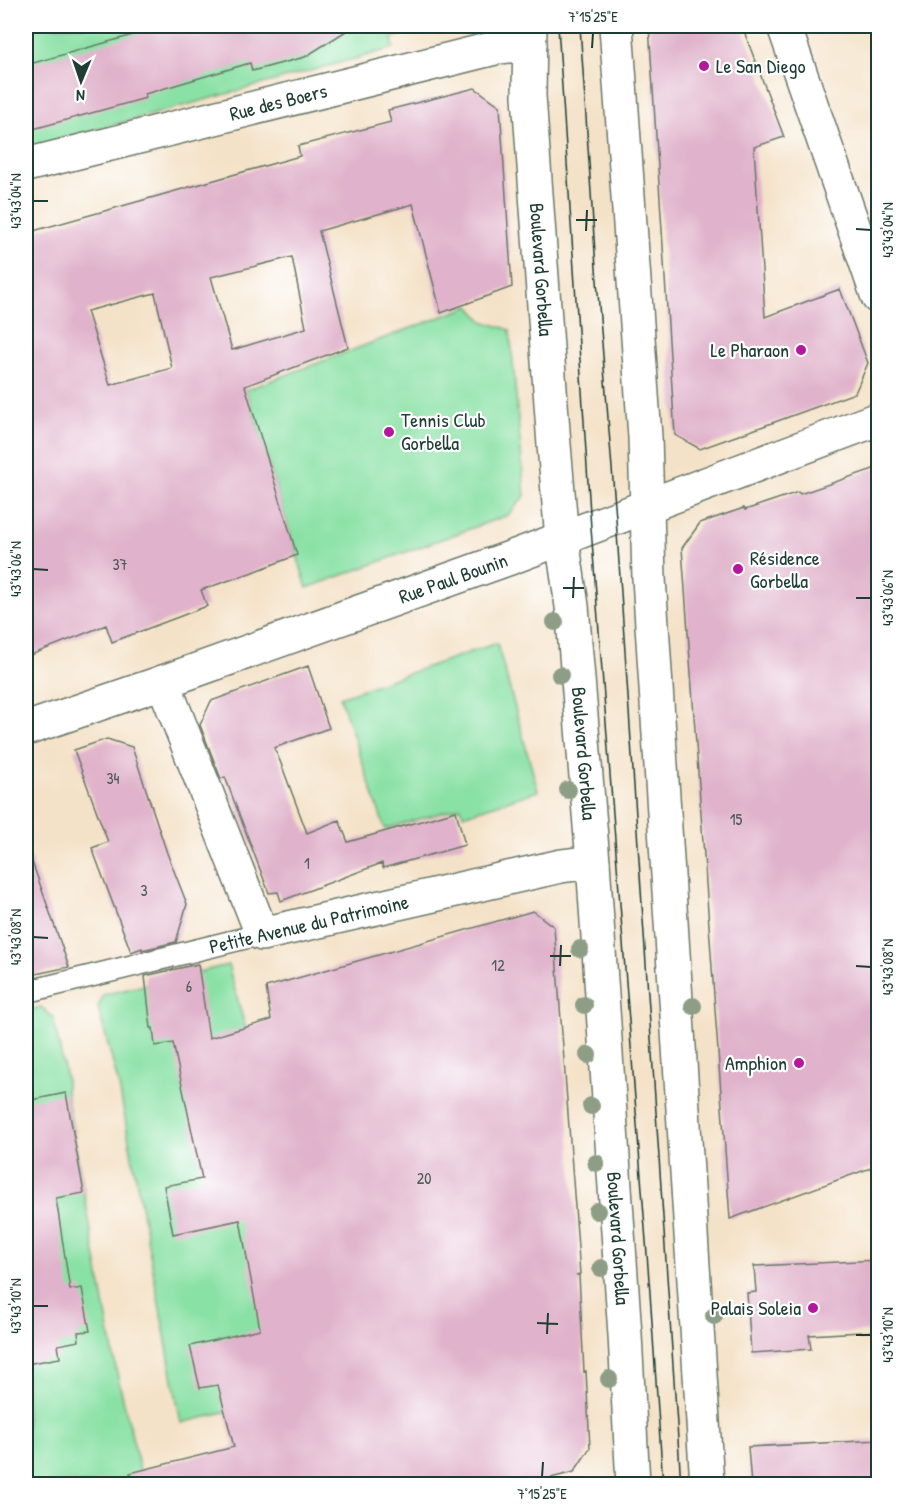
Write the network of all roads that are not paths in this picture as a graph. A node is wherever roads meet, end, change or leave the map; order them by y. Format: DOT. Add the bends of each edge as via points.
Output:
graph roads {
  1 [pos="616,26"];
  2 [pos="784,26"];
  3 [pos="530,35"];
  4 [pos="26,165"];
  5 [pos="879,297"];
  6 [pos="879,419"];
  7 [pos="646,507"];
  8 [pos="562,539"];
  9 [pos="163,682"];
  10 [pos="26,729"];
  11 [pos="593,862"];
  12 [pos="262,934"];
  13 [pos="26,992"];
  14 [pos="633,1485"];
  15 [pos="707,1485"];
  1 -- 7 [label="main road" via="645,437"];
  2 -- 5 [label="main road"];
  3 -- 4 [label="main road, Rue des Boers" via="499,47"];
  3 -- 8 [label="main road, Boulevard Gorbella" via="529,96"];
  6 -- 7 [label="main road, Rue Paul Bounin"];
  7 -- 8 [label="main road, Rue Paul Bounin"];
  7 -- 15 [label="main road"];
  8 -- 9 [label="main road, Rue Paul Bounin"];
  8 -- 11 [label="main road, Boulevard Gorbella" via="572,606"];
  9 -- 10 [label="main road, Rue Paul Bounin"];
  9 -- 12 [label="main road"];
  11 -- 12 [label="main road, Petite Avenue du Patrimoine"];
  11 -- 14 [label="main road, Boulevard Gorbella"];
  12 -- 13 [label="lane, Petite Avenue du Patrimoine"];
}
